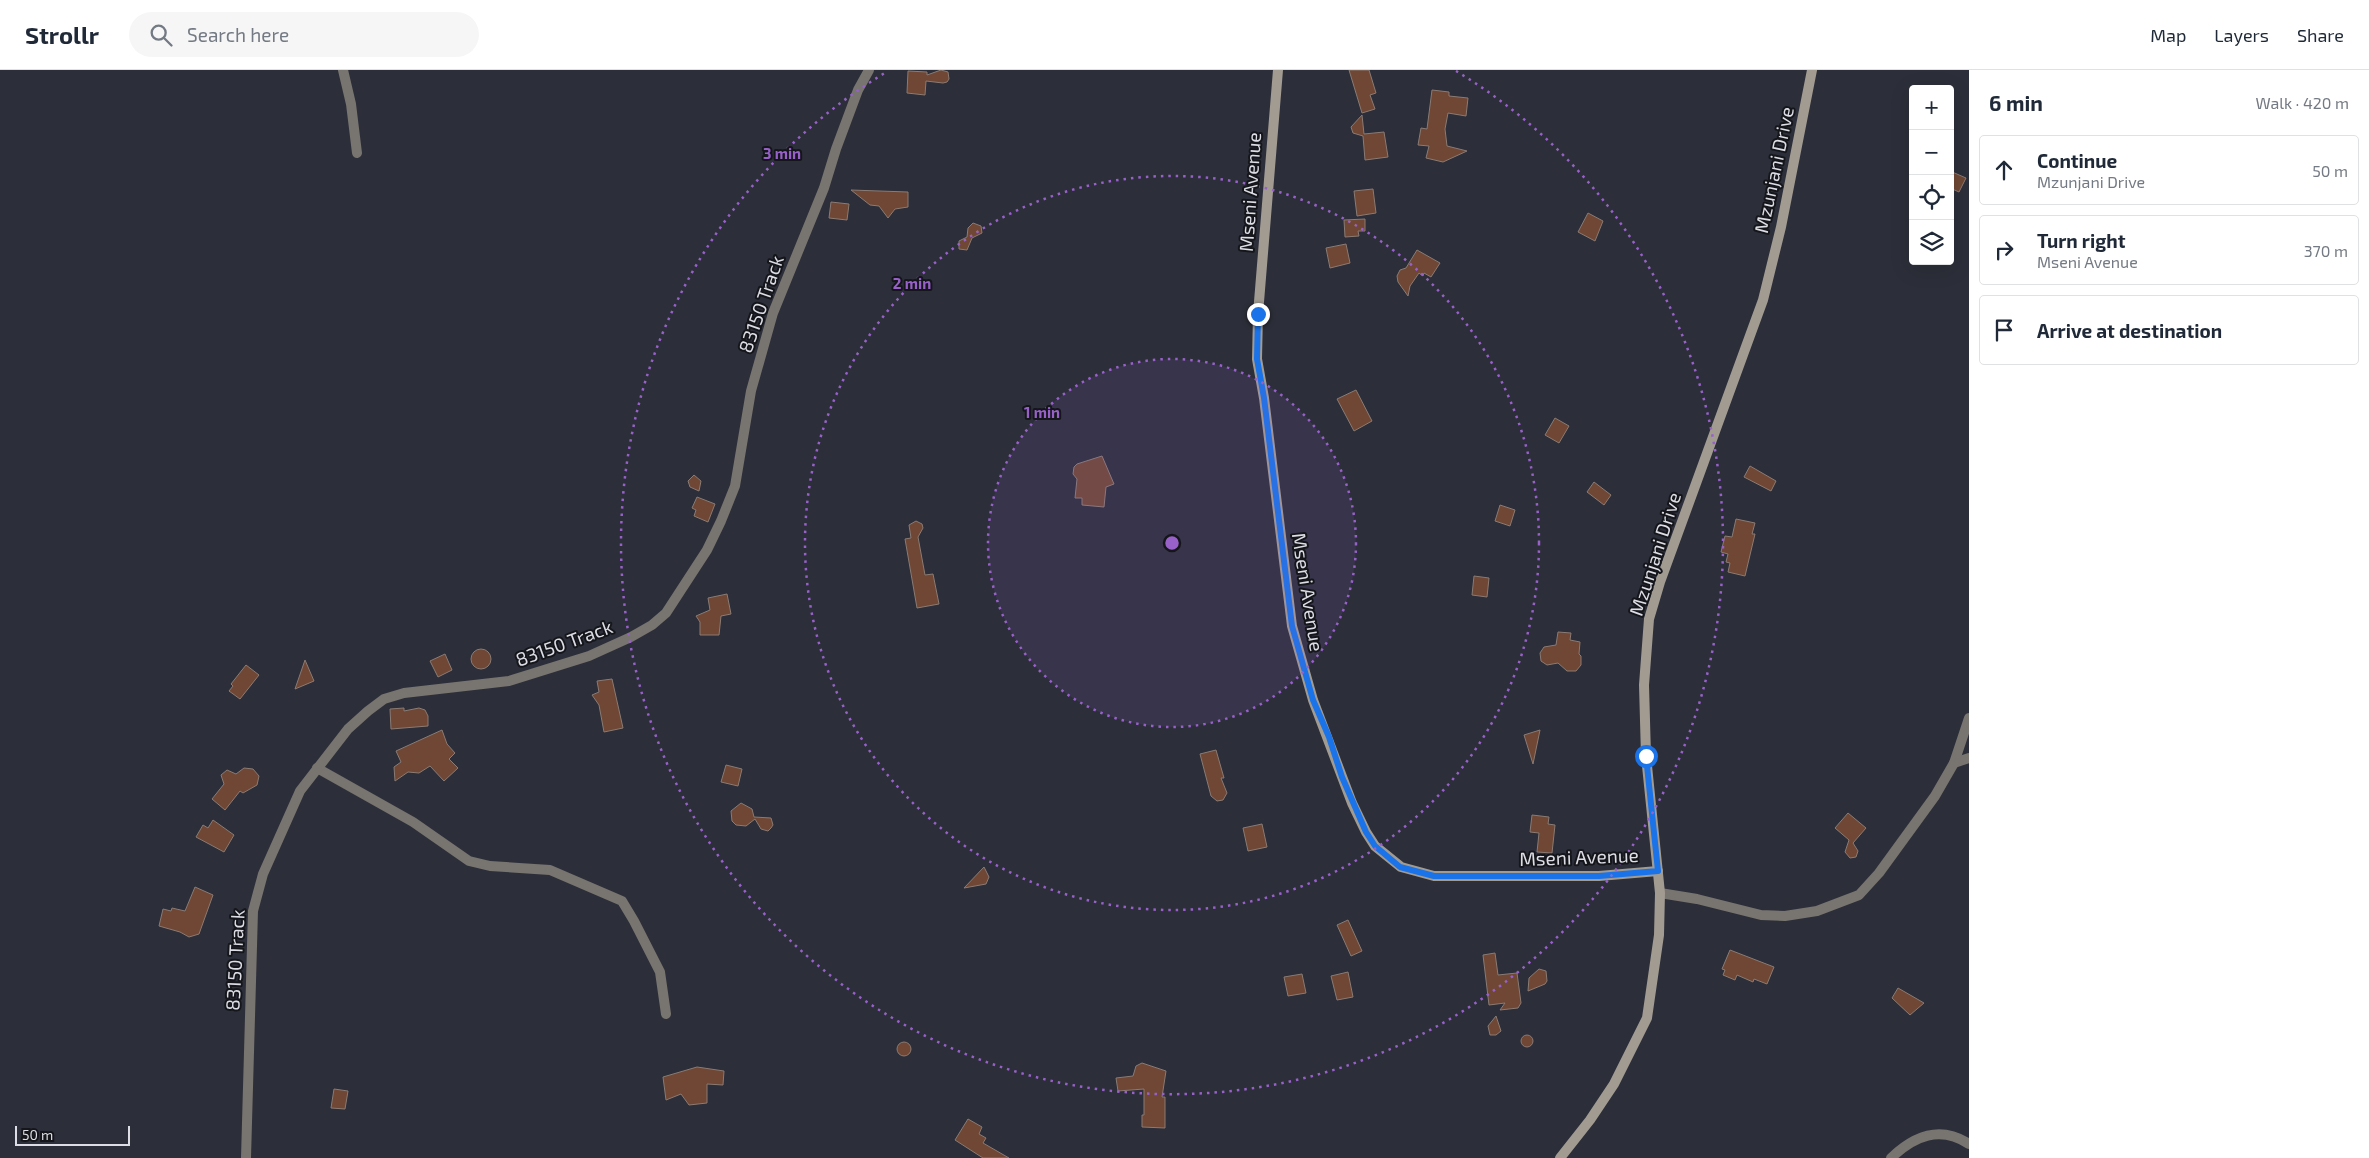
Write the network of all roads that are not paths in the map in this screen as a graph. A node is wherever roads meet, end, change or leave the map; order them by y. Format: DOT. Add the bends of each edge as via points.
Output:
graph roads {
  1 [pos="343,70"];
  2 [pos="869,70"];
  3 [pos="1278,70"];
  4 [pos="1812,70"];
  5 [pos="357,153"];
  6 [pos="1969,718"];
  7 [pos="1969,758"];
  8 [pos="1954,763"];
  9 [pos="317,768"];
  10 [pos="1658,871"];
  11 [pos="1660,893"];
  12 [pos="666,1014"];
  13 [pos="1969,1144"];
  14 [pos="246,1158"];
  15 [pos="1560,1158"];
  16 [pos="1891,1158"];
  1 -- 5 [label="street"];
  2 -- 9 [label="street, 83150 Track" via="858,90 824,188 773,313 751,391 734,486 721,521 707,550 666,613 652,625 606,649 541,672 509,681 404,693 384,699 348,729"];
  3 -- 10 [label="main road, Mseni Avenue" via="1257,359 1292,626 1313,700 1362,825 1386,858 1400,867 1434,876 1599,876"];
  4 -- 10 [label="main road, Mzunjani Drive" via="1763,300 1649,619 1644,685 1646,756"];
  6 -- 8 [label="street"];
  7 -- 8 [label="street"];
  8 -- 11 [label="street" via="1879,873 1859,895 1817,911 1785,916 1761,915"];
  9 -- 12 [label="street" via="413,822 469,861 490,866 550,870 622,901 660,972"];
  9 -- 14 [label="street, 83150 Track" via="300,791 281,833 263,874 254,911"];
  10 -- 11 [label="main road, Mzunjani Drive"];
  11 -- 15 [label="main road, Mzunjani Drive" via="1659,935 1647,1018 1614,1084"];
  13 -- 16 [label="street" via="1950,1135 1927,1136 1906,1144"];
}
